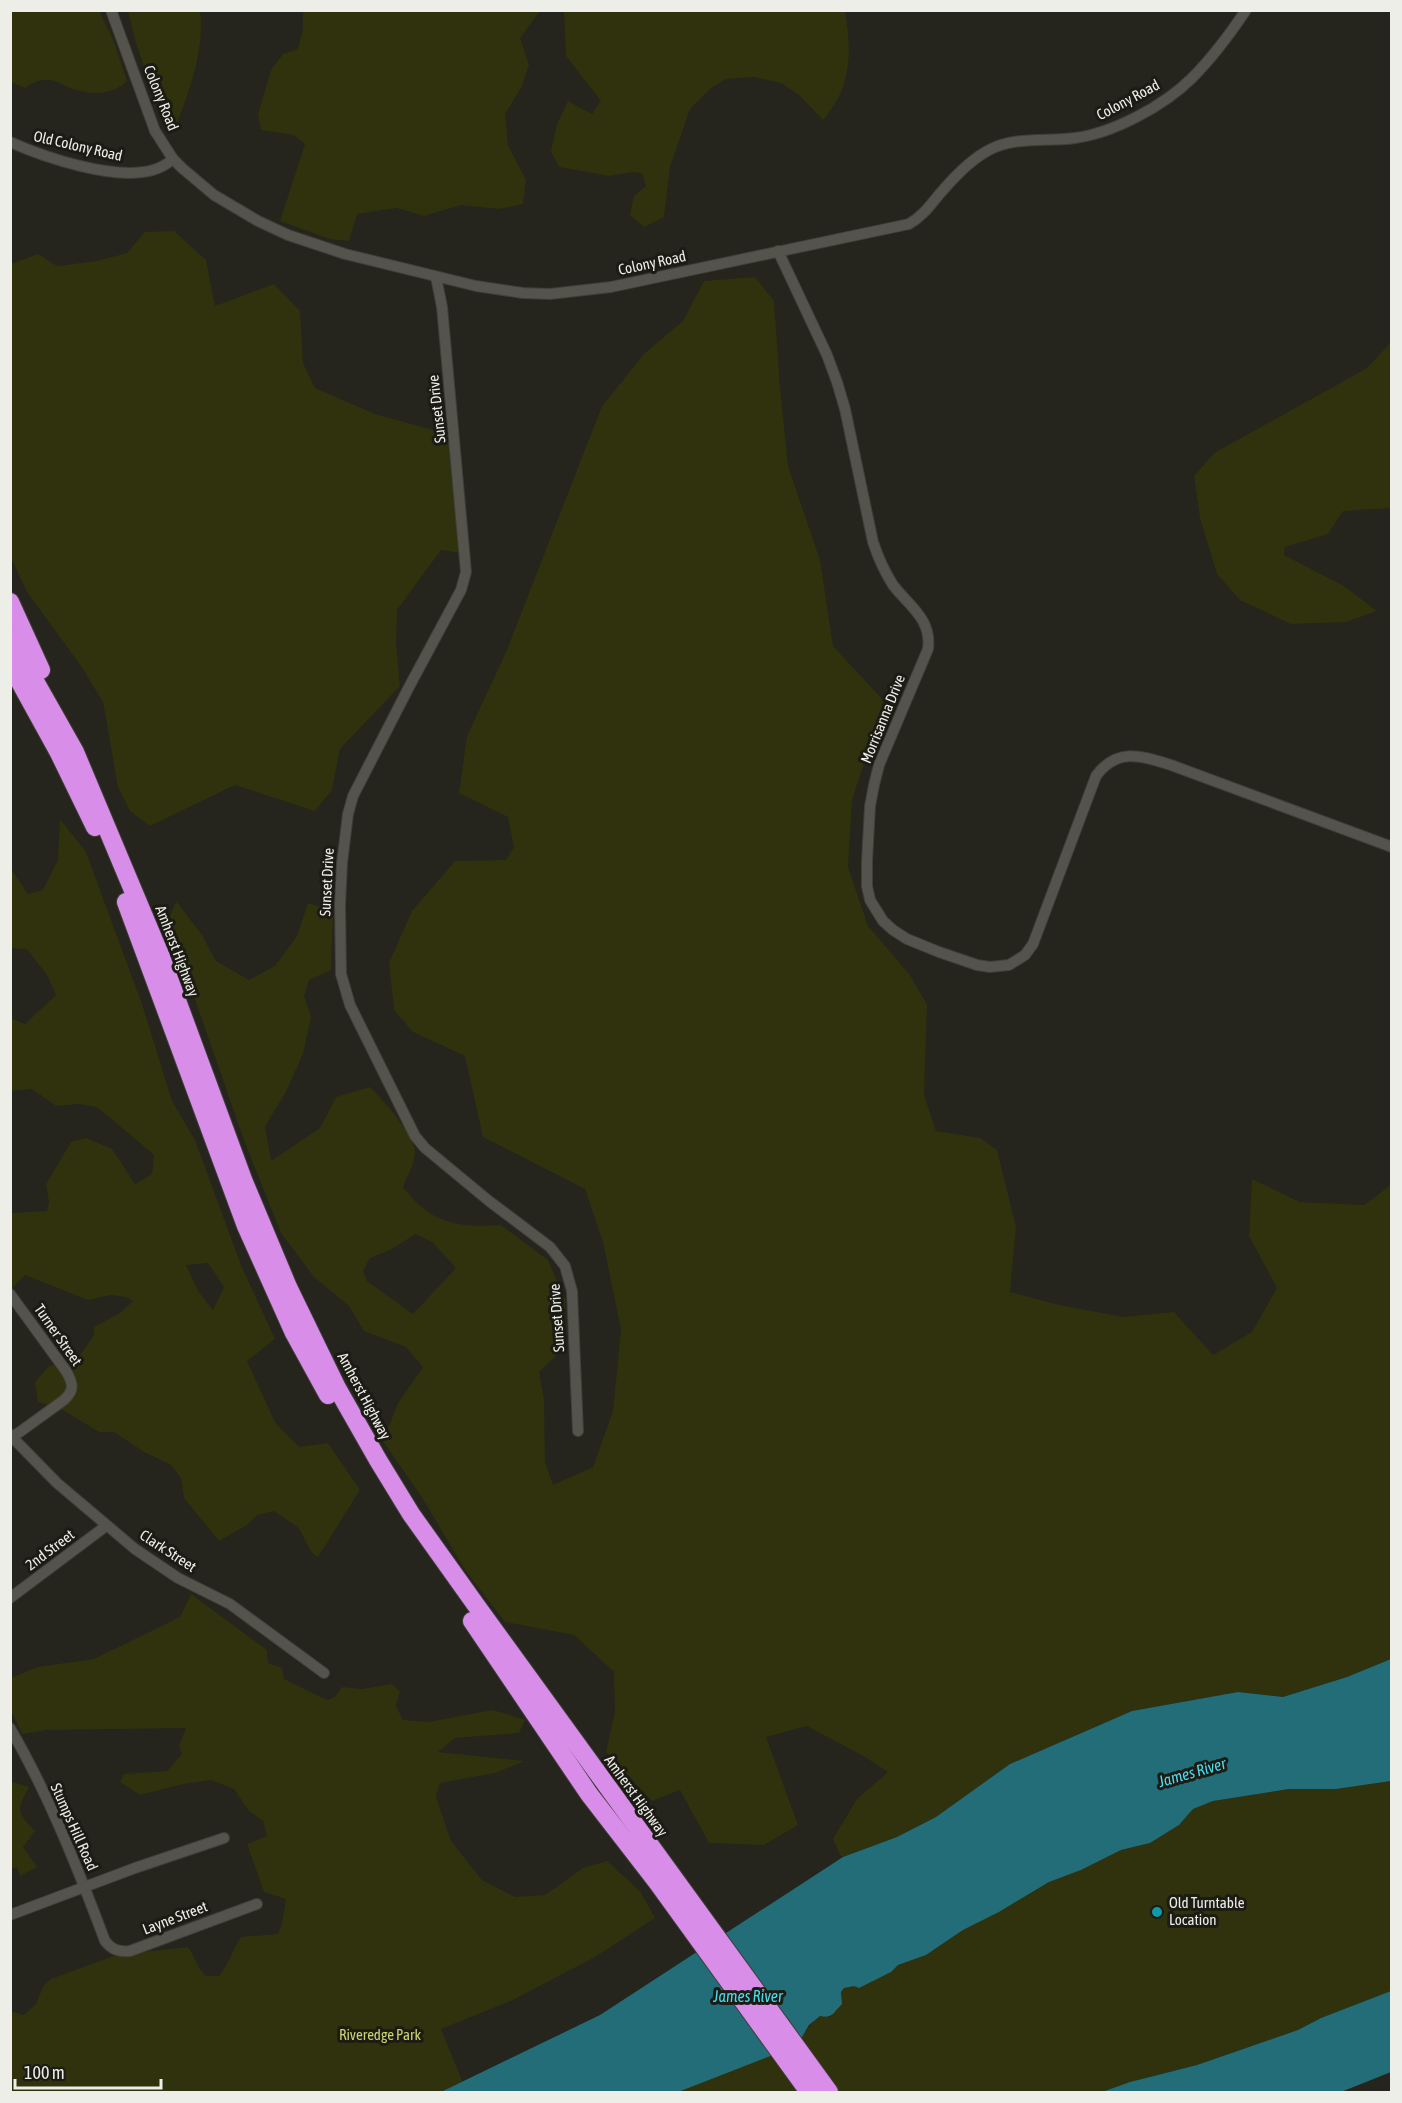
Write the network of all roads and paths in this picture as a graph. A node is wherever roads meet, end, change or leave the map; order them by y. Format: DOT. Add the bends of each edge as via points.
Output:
graph roads {
  1 [pos="111,10"];
  2 [pos="1246,10"];
  3 [pos="10,142"];
  4 [pos="173,159"];
  5 [pos="778,251"];
  6 [pos="436,277"];
  7 [pos="10,602"];
  8 [pos="10,637"];
  9 [pos="10,664"];
  10 [pos="75,752"];
  11 [pos="1392,847"];
  12 [pos="10,1294"];
  13 [pos="578,1431"];
  14 [pos="11,1435"];
  15 [pos="106,1526"];
  16 [pos="10,1598"];
  17 [pos="324,1673"];
  18 [pos="10,1728"];
  19 [pos="224,1838"];
  20 [pos="663,1878"];
  21 [pos="84,1887"];
  22 [pos="257,1904"];
  23 [pos="10,1915"];
  24 [pos="105,1941"];
  25 [pos="809,2092"];
  26 [pos="829,2092"];
  1 -- 4 [label="street, Colony Road" via="148,113"];
  2 -- 5 [label="street, Colony Road" via="1191,79 1124,122 1076,138 997,147 970,163 928,210 909,224"];
  3 -- 4 [label="street, Old Colony Road" via="64,161 120,173 152,171"];
  4 -- 6 [label="street, Colony Road" via="214,195 288,235"];
  5 -- 6 [label="street, Colony Road" via="576,292 523,293"];
  5 -- 11 [label="street, Morrisanna Drive" via="837,382 878,558 894,586 919,613 928,633 928,649 879,765 870,806 867,886 870,900 883,921 907,939 977,965 1004,967 1017,962 1033,944 1096,776 1109,762 1127,756 1171,765"];
  6 -- 13 [label="street, Sunset Drive" via="466,572 461,590 353,796 342,863 341,974 350,1005 415,1136 489,1201 550,1247 565,1266 572,1291"];
  7 -- 10 [label="highway"];
  8 -- 10 [label="highway, Amherst Highway"];
  9 -- 20 [label="highway, Amherst Highway" via="60,753 112,868 246,1226 294,1333 399,1515 589,1794"];
  10 -- 20 [label="highway, Amherst Highway" via="161,957 244,1182 288,1287 337,1388 411,1514"];
  12 -- 14 [label="street, Turner Street" via="66,1371 73,1387 64,1400"];
  14 -- 15 [label="street, Clark Street"];
  15 -- 16 [label="street, 2nd Street"];
  15 -- 17 [label="street, Clark Street" via="178,1578 230,1604"];
  18 -- 21 [label="street, Stumps Hill Road"];
  19 -- 21 [label="street"];
  20 -- 25 [label="highway, Amherst Highway"];
  20 -- 26 [label="highway, Amherst Highway"];
  21 -- 23 [label="street"];
  21 -- 24 [label="street, Stumps Hill Road"];
  22 -- 24 [label="street, Layne Street" via="130,1951 116,1950"];
}
